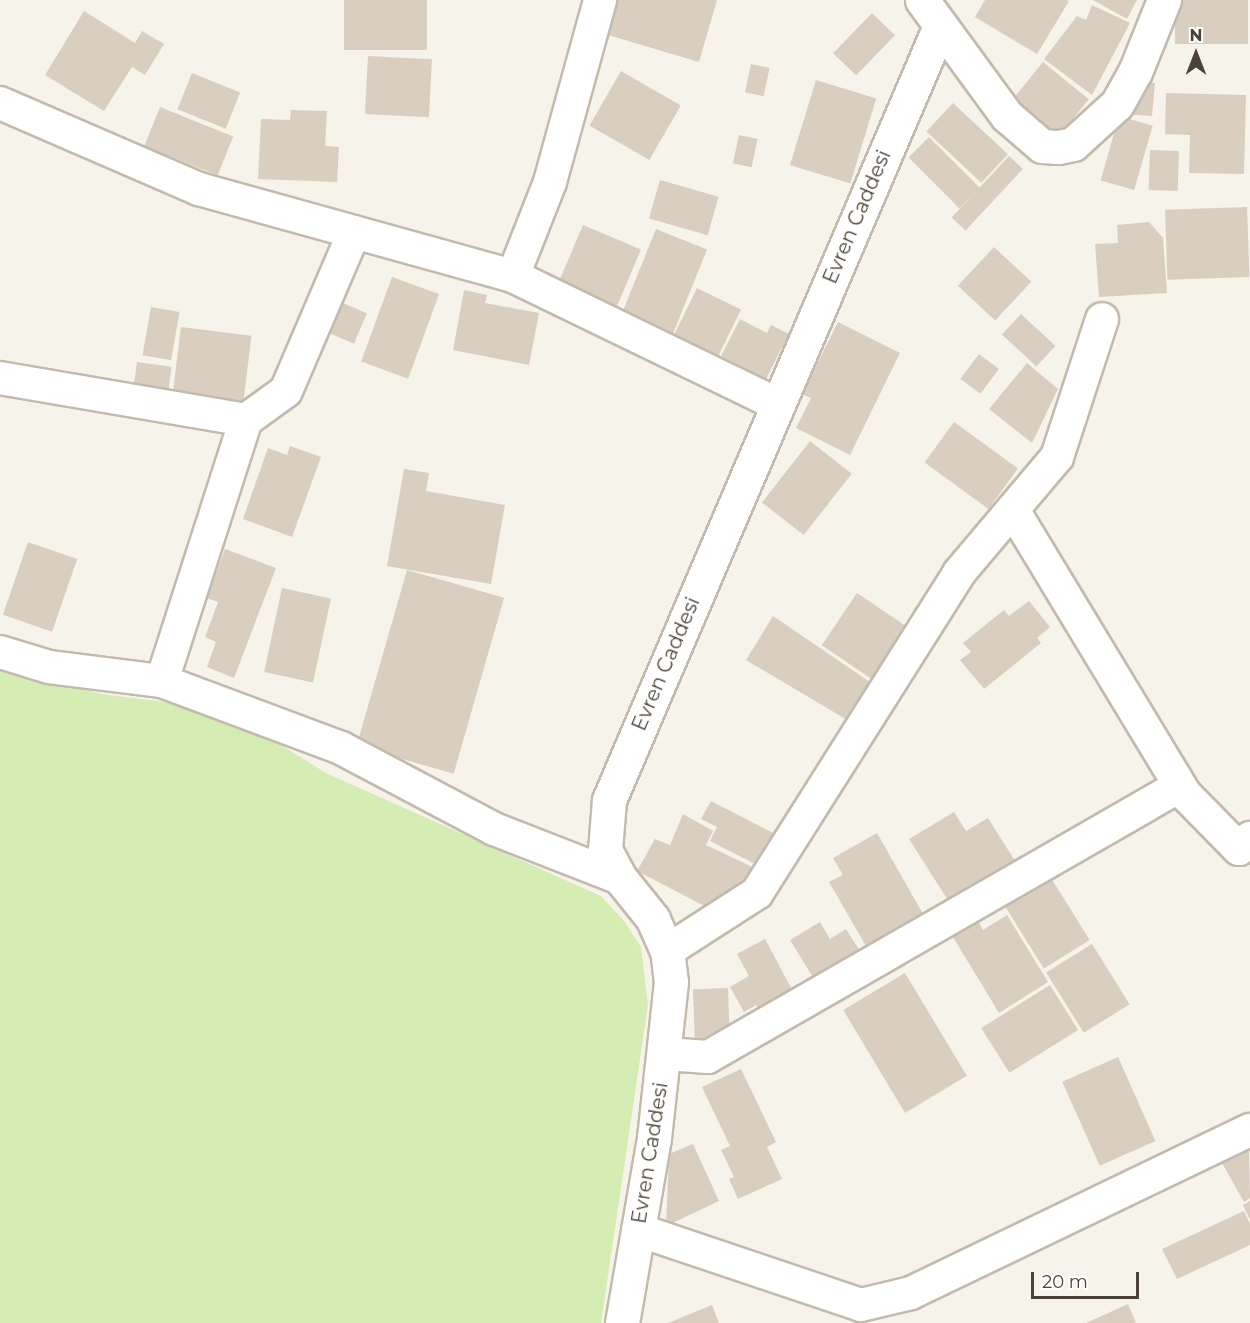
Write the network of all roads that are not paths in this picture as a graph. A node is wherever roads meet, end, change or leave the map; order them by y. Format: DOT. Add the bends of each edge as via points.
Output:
graph roads {
  1 [pos="600,0"];
  2 [pos="922,0"];
  3 [pos="1164,0"];
  4 [pos="940,26"];
  5 [pos="0,103"];
  6 [pos="354,232"];
  7 [pos="513,276"];
  8 [pos="1102,319"];
  9 [pos="0,378"];
  10 [pos="777,404"];
  11 [pos="246,420"];
  12 [pos="1013,510"];
  13 [pos="0,652"];
  14 [pos="162,681"];
  15 [pos="1183,791"];
  16 [pos="1250,838"];
  17 [pos="620,878"];
  18 [pos="667,951"];
  19 [pos="665,1054"];
  20 [pos="1250,1130"];
  21 [pos="638,1230"];
  22 [pos="622,1323"];
  1 -- 7 [label="street" via="550,182"];
  2 -- 4 [label="street"];
  3 -- 4 [label="street" via="1135,72 1117,104 1073,144 1059,147 1042,146 1007,116"];
  4 -- 10 [label="street, Evren Caddesi"];
  5 -- 6 [label="street" via="199,189"];
  6 -- 7 [label="street"];
  6 -- 11 [label="street" via="286,391"];
  7 -- 10 [label="street"];
  8 -- 12 [label="street" via="1057,457"];
  9 -- 11 [label="street"];
  10 -- 17 [label="street, Evren Caddesi" via="609,800 605,850"];
  11 -- 14 [label="street"];
  12 -- 15 [label="street"];
  12 -- 18 [label="street" via="959,573 758,893"];
  13 -- 14 [label="street" via="49,667"];
  14 -- 17 [label="street" via="341,748 494,829"];
  15 -- 16 [label="street" via="1239,849"];
  15 -- 19 [label="street" via="1178,786 708,1057"];
  17 -- 18 [label="street, Evren Caddesi" via="653,919"];
  18 -- 19 [label="street, Evren Caddesi" via="671,982"];
  19 -- 21 [label="street, Evren Caddesi"];
  20 -- 21 [label="street" via="911,1293 861,1305"];
  21 -- 22 [label="street, Evren Caddesi"];
}
